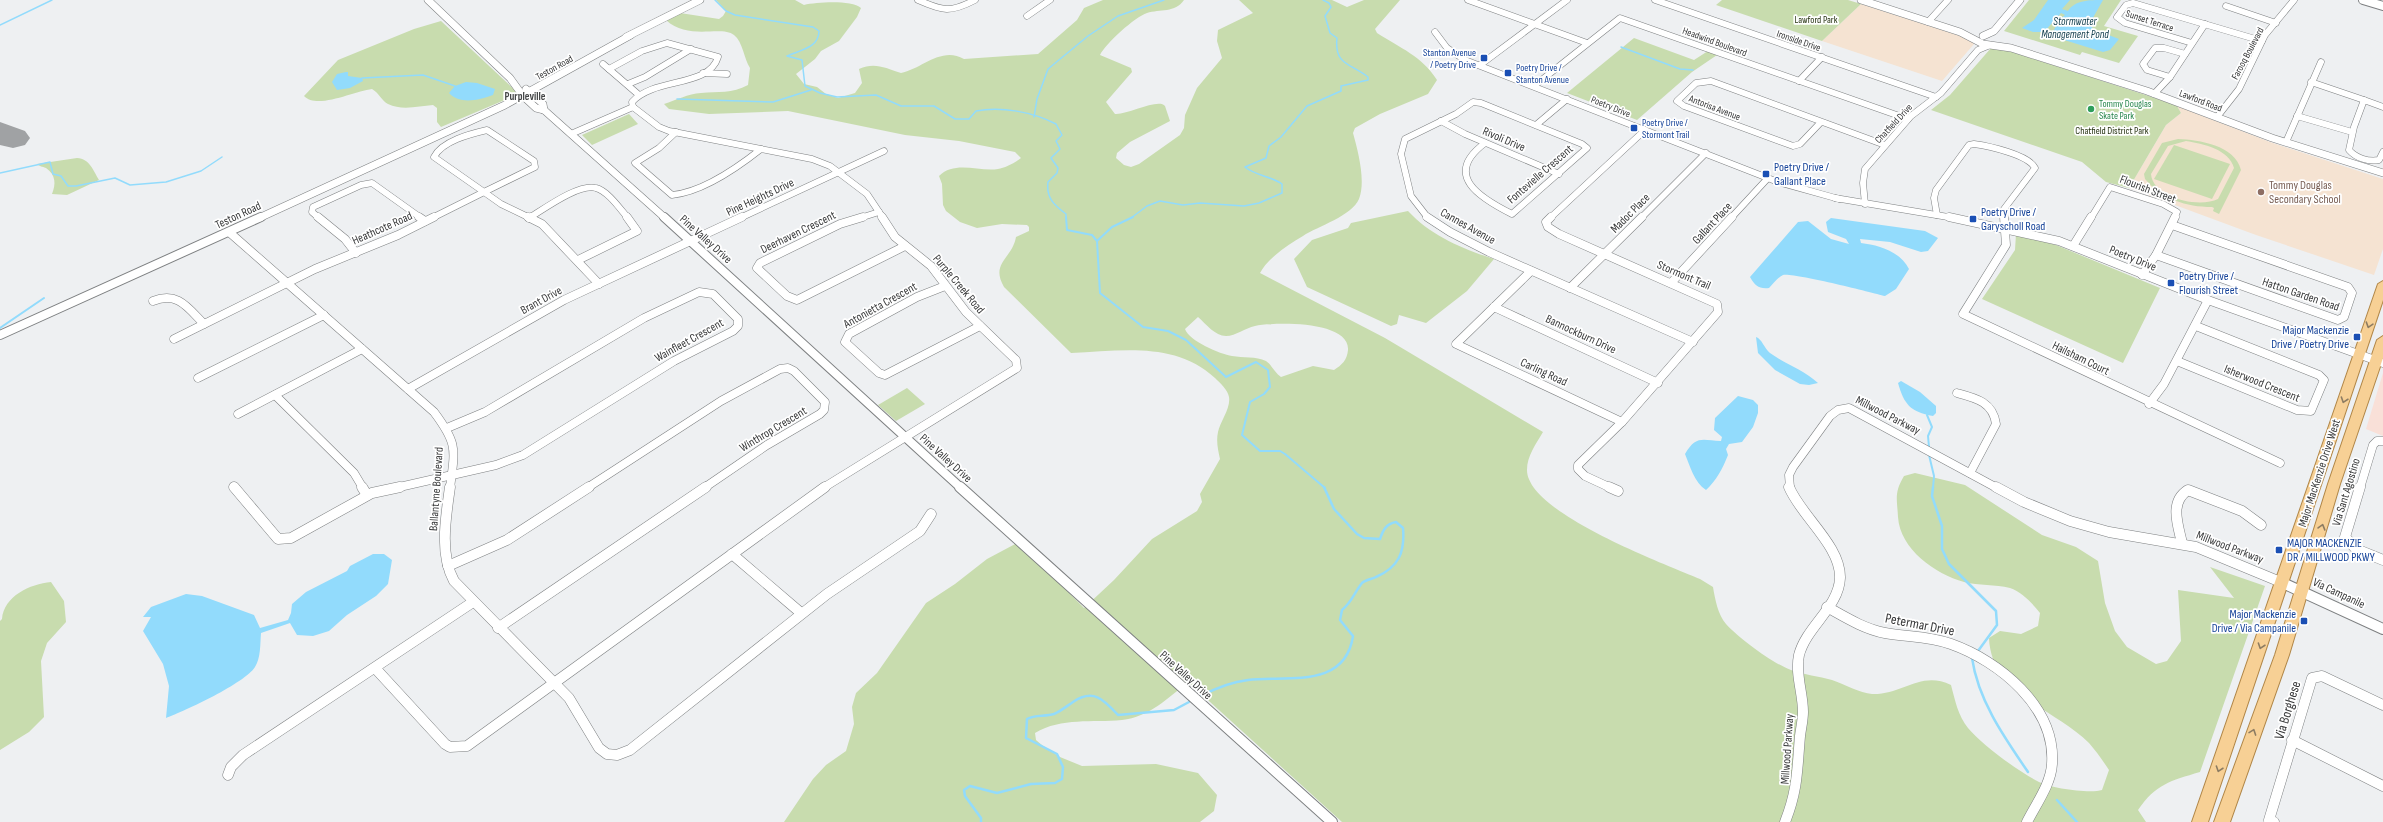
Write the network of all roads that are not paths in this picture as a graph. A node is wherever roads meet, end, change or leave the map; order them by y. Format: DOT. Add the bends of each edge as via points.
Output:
graph roads {
  1 [pos="428,0"];
  2 [pos="700,0"];
  3 [pos="918,0"];
  4 [pos="975,0"];
  5 [pos="1050,0"];
  6 [pos="1468,0"];
  7 [pos="1567,0"];
  8 [pos="1655,0"];
  9 [pos="1861,0"];
  10 [pos="1948,0"];
  11 [pos="2020,0"];
  12 [pos="2294,0"];
  13 [pos="2363,0"];
  14 [pos="1874,2"];
  15 [pos="2226,6"];
  16 [pos="2383,6"];
  17 [pos="1027,16"];
  18 [pos="1928,22"];
  19 [pos="2276,23"];
  20 [pos="1535,24"];
  21 [pos="2205,24"];
  22 [pos="1994,31"];
  23 [pos="1435,32"];
  24 [pos="1980,39"];
  25 [pos="2262,41"];
  26 [pos="1587,43"];
  27 [pos="1992,43"];
  28 [pos="2192,43"];
  29 [pos="691,49"];
  30 [pos="1978,50"];
  31 [pos="2185,54"];
  32 [pos="1822,57"];
  33 [pos="2321,62"];
  34 [pos="603,64"];
  35 [pos="1480,65"];
  36 [pos="609,69"];
  37 [pos="703,73"];
  38 [pos="728,74"];
  39 [pos="2170,77"];
  40 [pos="1799,81"];
  41 [pos="2311,82"];
  42 [pos="628,84"];
  43 [pos="1534,86"];
  44 [pos="525,93"];
  45 [pos="640,94"];
  46 [pos="2154,94"];
  47 [pos="1936,97"];
  48 [pos="1566,99"];
  49 [pos="2364,100"];
  50 [pos="633,107"];
  51 [pos="2383,107"];
  52 [pos="2297,116"];
  53 [pos="2217,117"];
  54 [pos="1908,119"];
  55 [pos="1441,121"];
  56 [pos="1821,122"];
  57 [pos="1536,125"];
  58 [pos="1645,130"];
  59 [pos="676,132"];
  60 [pos="2352,132"];
  61 [pos="571,134"];
  62 [pos="2286,142"];
  63 [pos="1485,143"];
  64 [pos="1885,145"];
  65 [pos="1587,148"];
  66 [pos="761,149"];
  67 [pos="884,151"];
  68 [pos="2383,152"];
  69 [pos="1706,154"];
  70 [pos="838,172"];
  71 [pos="2383,173"];
  72 [pos="1559,174"];
  73 [pos="1768,178"];
  74 [pos="484,192"];
  75 [pos="1865,203"];
  76 [pos="879,212"];
  77 [pos="1937,215"];
  78 [pos="529,218"];
  79 [pos="425,221"];
  80 [pos="2172,225"];
  81 [pos="2007,228"];
  82 [pos="229,232"];
  83 [pos="691,241"];
  84 [pos="905,246"];
  85 [pos="2073,246"];
  86 [pos="356,253"];
  87 [pos="1604,254"];
  88 [pos="2156,255"];
  89 [pos="578,260"];
  90 [pos="1531,271"];
  91 [pos="2142,275"];
  92 [pos="288,283"];
  93 [pos="1671,283"];
  94 [pos="599,284"];
  95 [pos="2383,284"];
  96 [pos="945,286"];
  97 [pos="1570,288"];
  98 [pos="2208,300"];
  99 [pos="153,301"];
  100 [pos="1494,307"];
  101 [pos="324,315"];
  102 [pos="204,324"];
  103 [pos="980,326"];
  104 [pos="2196,326"];
  105 [pos="0,335"];
  106 [pos="174,339"];
  107 [pos="2383,340"];
  108 [pos="1693,342"];
  109 [pos="362,349"];
  110 [pos="2359,354"];
  111 [pos="2176,361"];
  112 [pos="2380,362"];
  113 [pos="198,378"];
  114 [pos="1658,383"];
  115 [pos="408,389"];
  116 [pos="1956,393"];
  117 [pos="275,395"];
  118 [pos="2149,404"];
  119 [pos="238,414"];
  120 [pos="1622,422"];
  121 [pos="447,428"];
  122 [pos="906,438"];
  123 [pos="2383,441"];
  124 [pos="2280,463"];
  125 [pos="1970,473"];
  126 [pos="452,475"];
  127 [pos="234,487"];
  128 [pos="1618,491"];
  129 [pos="367,495"];
  130 [pos="931,514"];
  131 [pos="2261,525"];
  132 [pos="2182,543"];
  133 [pos="732,554"];
  134 [pos="2383,560"];
  135 [pos="448,566"];
  136 [pos="2283,583"];
  137 [pos="2302,590"];
  138 [pos="473,602"];
  139 [pos="1827,607"];
  140 [pos="802,613"];
  141 [pos="498,628"];
  142 [pos="2383,628"];
  143 [pos="375,668"];
  144 [pos="555,683"];
  145 [pos="2383,705"];
  146 [pos="2292,740"];
  147 [pos="228,775"];
  148 [pos="2383,786"];
  149 [pos="2271,821"];
  150 [pos="1332,822"];
  151 [pos="1785,822"];
  152 [pos="2027,822"];
  153 [pos="2200,822"];
  154 [pos="2222,822"];
  1 -- 44 [label="street, Pine Valley Drive"];
  2 -- 44 [label="street, Teston Road" via="631,34"];
  3 -- 4 [label="street" via="950,12"];
  5 -- 17 [label="street"];
  6 -- 20 [label="street"];
  7 -- 20 [label="street"];
  8 -- 32 [label="street, Ironside Drive"];
  9 -- 14 [label="street"];
  10 -- 18 [label="street"];
  11 -- 22 [label="street"];
  12 -- 19 [label="street, Farooq Boulevard"];
  13 -- 16 [label="main road"];
  14 -- 18 [label="street"];
  15 -- 19 [label="street"];
  18 -- 24 [label="street"];
  19 -- 25 [label="street, Farooq Boulevard"];
  20 -- 26 [label="street"];
  20 -- 35 [label="street"];
  21 -- 25 [label="street, Sunset Terrace"];
  21 -- 28 [label="street"];
  21 -- 28 [label="street, Sunset Terrace" via="2133,3 2126,4 2117,17 2125,23"];
  22 -- 24 [label="street"];
  22 -- 27 [label="street"];
  23 -- 35 [label="street, Poetry Drive" via="1437,38 1453,53"];
  24 -- 27 [label="street, Lawford Road"];
  24 -- 30 [label="street"];
  25 -- 53 [label="street, Farooq Boulevard" via="2233,99"];
  26 -- 40 [label="street, Headwind Boulevard" via="1616,20 1626,19"];
  26 -- 43 [label="street, Headwind Boulevard"];
  27 -- 30 [label="street, Chatfield Drive"];
  27 -- 46 [label="street, Lawford Road"];
  28 -- 31 [label="street"];
  29 -- 36 [label="street" via="665,43"];
  29 -- 37 [label="street" via="718,57 716,64"];
  29 -- 42 [label="street" via="645,77"];
  30 -- 47 [label="street, Chatfield Drive"];
  31 -- 39 [label="street"];
  31 -- 39 [label="street" via="2155,48 2143,64 2147,70"];
  32 -- 40 [label="street"];
  32 -- 47 [label="street, Ironside Drive"];
  33 -- 41 [label="street"];
  34 -- 36 [label="street"];
  35 -- 43 [label="street, Poetry Drive"];
  36 -- 42 [label="street"];
  37 -- 38 [label="street"];
  37 -- 45 [label="street"];
  39 -- 46 [label="street"];
  40 -- 54 [label="street, Headwind Boulevard"];
  41 -- 49 [label="street"];
  41 -- 52 [label="street"];
  42 -- 45 [label="street"];
  43 -- 48 [label="street, Poetry Drive"];
  44 -- 61 [label="street, Pine Valley Drive" via="536,108 544,110"];
  44 -- 82 [label="street, Teston Road"];
  45 -- 50 [label="street" via="632,102"];
  46 -- 53 [label="street, Lawford Road"];
  47 -- 54 [label="street, Chatfield Drive"];
  48 -- 57 [label="street"];
  48 -- 58 [label="street, Poetry Drive"];
  49 -- 51 [label="street"];
  49 -- 60 [label="street"];
  50 -- 59 [label="street, Purple Creek Road" via="659,127"];
  50 -- 61 [label="street"];
  52 -- 60 [label="street"];
  52 -- 62 [label="street"];
  53 -- 62 [label="street, Lawford Road"];
  54 -- 64 [label="street, Chatfield Drive"];
  55 -- 57 [label="street, Cannes Avenue" via="1473,102"];
  55 -- 63 [label="street, Rivoli Drive"];
  55 -- 90 [label="street, Cannes Avenue" via="1405,139 1401,154 1411,196 1429,218 1450,232"];
  56 -- 56 [label="street, Antorisa Avenue" via="1705,80 1699,80 1677,101 1684,106 1793,146 1800,144"];
  56 -- 64 [label="street, Antorisa Avenue"];
  57 -- 65 [label="street, Cannes Avenue"];
  58 -- 69 [label="street, Poetry Drive"];
  58 -- 87 [label="street, Stormont Trail" via="1546,222 1548,227 1559,234"];
  59 -- 66 [label="street, Purple Creek Road"];
  59 -- 66 [label="street" via="659,148 635,163 672,195 680,194 735,170"];
  60 -- 68 [label="street" via="2349,150 2351,154 2377,161"];
  61 -- 83 [label="street, Pine Valley Drive"];
  62 -- 71 [label="street, Lawford Road"];
  63 -- 72 [label="street, Rivoli Drive"];
  63 -- 72 [label="street, Fontevielle Crescent" via="1470,156 1466,169 1471,188 1477,195 1512,214"];
  64 -- 75 [label="street, Chatfield Drive" via="1865,169"];
  65 -- 72 [label="street, Fontevielle Crescent"];
  66 -- 70 [label="street, Purple Creek Road" via="819,160"];
  67 -- 70 [label="street, Pine Heights Drive"];
  69 -- 73 [label="street, Poetry Drive"];
  69 -- 87 [label="street, Madoc Place"];
  70 -- 76 [label="street, Purple Creek Road" via="866,194"];
  70 -- 83 [label="street, Pine Heights Drive"];
  73 -- 75 [label="street, Poetry Drive" via="1835,198"];
  73 -- 93 [label="street, Gallant Place"];
  74 -- 74 [label="street" via="531,170 536,162 488,130 473,133 435,152 436,158"];
  74 -- 78 [label="street" via="505,207"];
  74 -- 79 [label="street, Heathcote Road"];
  75 -- 77 [label="street, Poetry Drive"];
  76 -- 84 [label="street, Purple Creek Road" via="893,234"];
  76 -- 84 [label="street, Deerhaven Crescent" via="835,226 760,263 757,268 787,296 797,300"];
  77 -- 81 [label="street, Poetry Drive"];
  77 -- 81 [label="street" via="1934,198 1936,190 1969,145 1975,143 2030,162 2035,168 2004,209"];
  78 -- 89 [label="street" via="545,226"];
  78 -- 89 [label="street" via="561,198 590,187 599,189 637,231"];
  79 -- 86 [label="street, Heathcote Road"];
  79 -- 86 [label="street" via="372,183 361,185 313,207 312,212 344,239"];
  80 -- 85 [label="street, Flourish Street" via="2177,212 2171,208 2110,187"];
  80 -- 88 [label="street, Flourish Street"];
  80 -- 88 [label="street, Hatton Garden Road" via="2348,287 2352,293 2344,317 2338,320"];
  81 -- 85 [label="street, Poetry Drive"];
  81 -- 118 [label="street, Hailsham Court" via="2006,245 1963,314"];
  82 -- 92 [label="street, Ballantyne Boulevard"];
  82 -- 105 [label="street, Teston Road"];
  83 -- 94 [label="street, Brant Drive"];
  83 -- 122 [label="street, Pine Valley Drive"];
  84 -- 96 [label="street, Purple Creek Road" via="931,266"];
  85 -- 91 [label="street, Poetry Drive"];
  86 -- 92 [label="street, Heathcote Road"];
  87 -- 93 [label="street, Stormont Trail"];
  87 -- 97 [label="street, Madoc Place"];
  88 -- 91 [label="street, Flourish Street"];
  89 -- 94 [label="street"];
  90 -- 97 [label="street, Cannes Avenue"];
  90 -- 100 [label="street"];
  91 -- 98 [label="street, Poetry Drive"];
  92 -- 101 [label="street, Ballantyne Boulevard"];
  92 -- 102 [label="street, Heathcote Road"];
  93 -- 108 [label="street, Stormont Trail" via="1717,304 1718,312"];
  94 -- 115 [label="street, Brant Drive" via="564,300"];
  95 -- 110 [label="main road, Major MacKenzie Drive West, one-way"];
  96 -- 103 [label="street, Purple Creek Road"];
  96 -- 103 [label="street, Antonietta Crescent" via="917,297 849,334 844,342 879,373 886,375"];
  97 -- 108 [label="street, Cannes Avenue"];
  98 -- 104 [label="street"];
  98 -- 110 [label="street, Poetry Drive"];
  99 -- 102 [label="street" via="166,295 175,297"];
  100 -- 114 [label="street, Bannockburn Drive"];
  100 -- 120 [label="street, Carling Road" via="1456,344"];
  101 -- 109 [label="street, Ballantyne Boulevard"];
  101 -- 113 [label="street"];
  102 -- 106 [label="street, Heathcote Road"];
  103 -- 122 [label="street, Purple Creek Road" via="1016,360 1017,368"];
  104 -- 111 [label="street"];
  104 -- 111 [label="street, Isherwood Crescent" via="2320,375 2324,380 2311,411 2297,410"];
  107 -- 112 [label="main road, Major MacKenzie Drive West"];
  108 -- 114 [label="street, Stormont Trail"];
  109 -- 115 [label="street, Ballantyne Boulevard"];
  109 -- 117 [label="street"];
  110 -- 112 [label="street, Poetry Drive"];
  110 -- 136 [label="main road, Major MacKenzie Drive West, one-way"];
  111 -- 118 [label="street" via="2164,384"];
  137 -- 112 [label="main road, Major MacKenzie Drive West, one-way" via="2334,484"];
  114 -- 120 [label="street, Stormont Trail"];
  115 -- 121 [label="street, Ballantyne Boulevard"];
  116 -- 125 [label="street" via="1979,399 1993,408 1996,415 1996,424"];
  117 -- 119 [label="street"];
  117 -- 129 [label="street" via="354,472"];
  118 -- 124 [label="street, Hailsham Court"];
  120 -- 128 [label="street, Stormont Trail" via="1578,467 1585,476"];
  121 -- 126 [label="street, Ballantyne Boulevard" via="453,446"];
  121 -- 126 [label="street, Wainfleet Crescent" via="485,412 644,318 699,292 713,294 738,319 738,326 733,331 674,361 523,455 496,465"];
  122 -- 133 [label="street" via="825,487"];
  122 -- 150 [label="street, Pine Valley Drive"];
  123 -- 134 [label="street, Via Sant Agostino" via="2377,440 2373,445 2345,536 2346,541 2355,548"];
  125 -- 132 [label="street, Millwood Parkway" via="2024,502 2070,521 2109,532"];
  125 -- 139 [label="street, Millwood Parkway" via="1849,408 1834,412 1797,461 1790,475 1791,488 1797,502 1827,540 1840,568 1840,581"];
  126 -- 129 [label="street"];
  126 -- 135 [label="street, Ballantyne Boulevard" via="445,542"];
  127 -- 129 [label="street" via="278,539 291,538"];
  130 -- 140 [label="street, Ballantyne Boulevard" via="920,531"];
  131 -- 132 [label="street" via="2242,511 2186,490 2179,498 2176,510"];
  132 -- 136 [label="street, Millwood Parkway" via="2208,551"];
  133 -- 140 [label="street"];
  133 -- 144 [label="street"];
  135 -- 138 [label="street, Ballantyne Boulevard" via="454,581"];
  135 -- 141 [label="street, Winthrop Crescent" via="507,540 721,401 780,369 788,368 794,371 825,402 824,410 820,414 767,445"];
  136 -- 137 [label="street, Via Campanile"];
  136 -- 153 [label="main road, Major MacKenzie Drive West, one-way"];
  137 -- 142 [label="street, Via Campanile"];
  154 -- 137 [label="main road, Major MacKenzie Drive West, one-way" via="2282,655"];
  138 -- 141 [label="street, Ballantyne Boulevard"];
  138 -- 143 [label="street"];
  139 -- 151 [label="street, Millwood Parkway" via="1810,631 1799,656 1803,713 1800,735 1801,771 1796,794"];
  139 -- 152 [label="street, Petermar Drive" via="1865,627 1960,646 1982,658 2023,692 2042,720 2052,750 2052,765"];
  140 -- 144 [label="street, Ballantyne Boulevard" via="622,754 609,755 594,742 576,706"];
  141 -- 144 [label="street, Ballantyne Boulevard"];
  143 -- 144 [label="street" via="450,747 467,746"];
  143 -- 147 [label="street" via="243,755 231,767"];
  145 -- 146 [label="street, Via Borghese" via="2322,676 2312,678"];
  146 -- 148 [label="street"];
  146 -- 149 [label="street, Via Borghese"];
}
